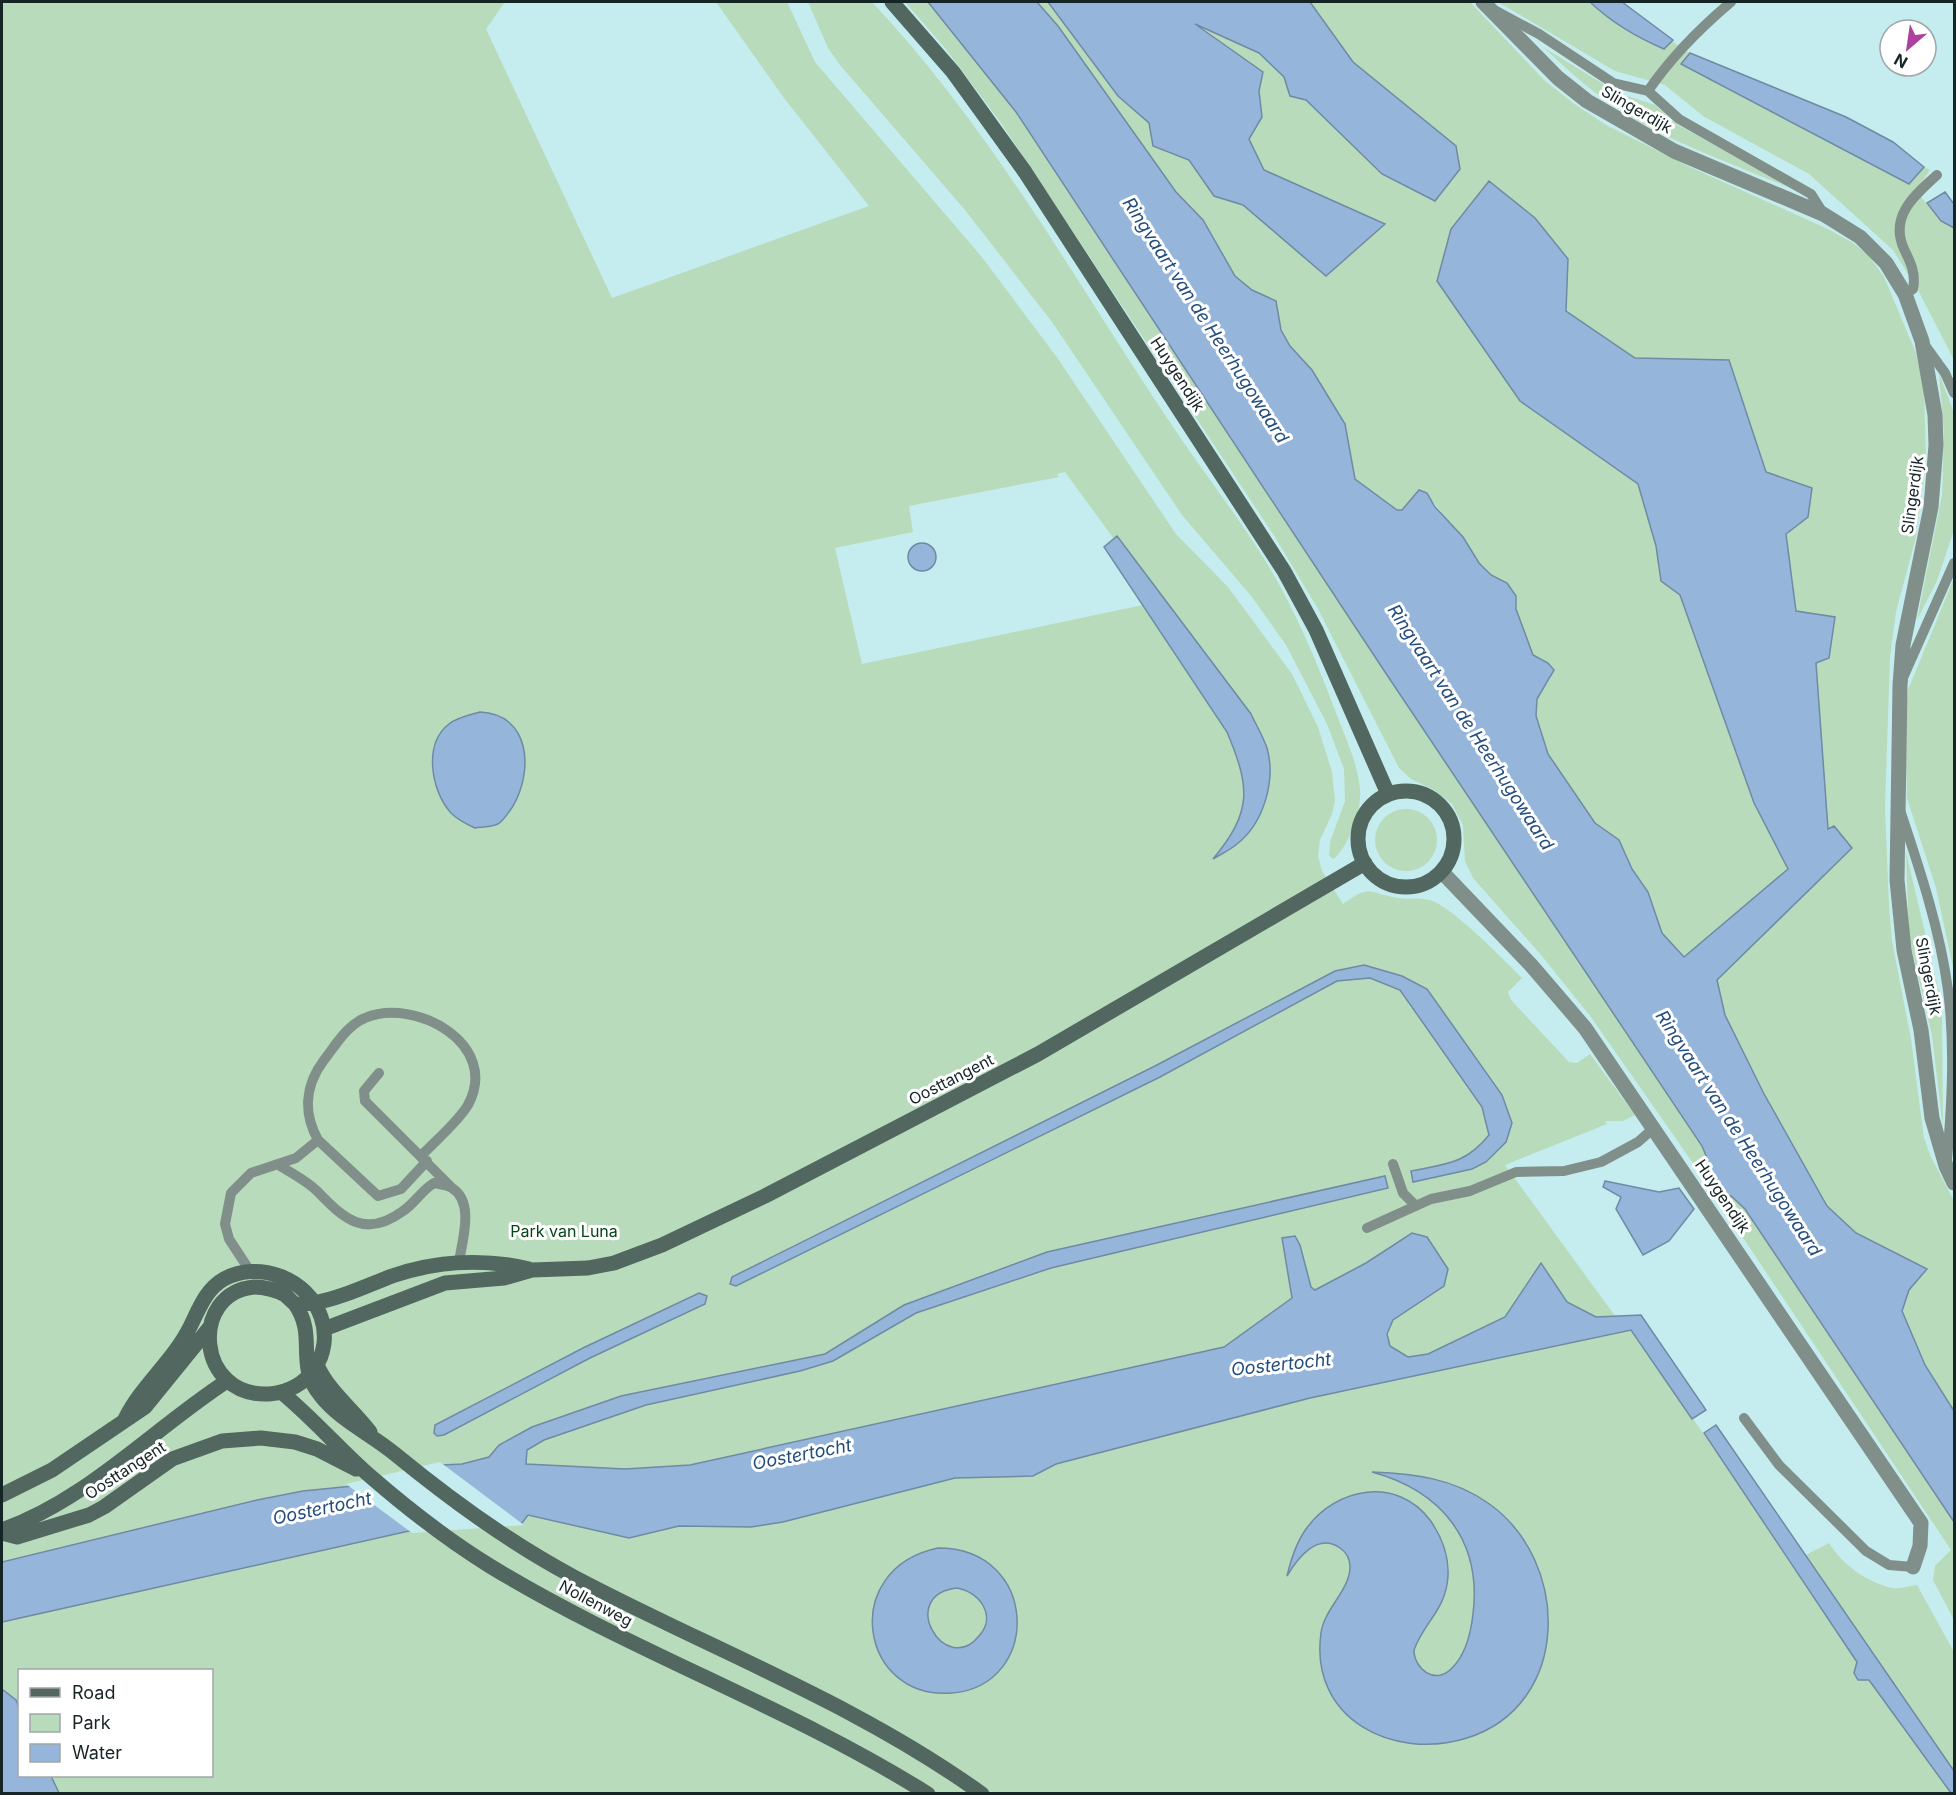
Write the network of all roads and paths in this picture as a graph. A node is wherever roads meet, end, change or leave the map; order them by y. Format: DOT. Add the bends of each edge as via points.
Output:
graph roads {
  1 [pos="892,2"];
  2 [pos="1731,2"];
  3 [pos="1486,4"];
  4 [pos="1648,91"];
  5 [pos="1937,175"];
  6 [pos="1823,214"];
  7 [pos="1905,294"];
  8 [pos="1922,341"];
  9 [pos="1954,393"];
  10 [pos="1954,563"];
  11 [pos="1900,685"];
  12 [pos="1388,794"];
  13 [pos="1898,804"];
  14 [pos="1365,863"];
  15 [pos="1442,872"];
  16 [pos="379,1073"];
  17 [pos="1655,1127"];
  18 [pos="318,1140"];
  19 [pos="424,1158"];
  20 [pos="1394,1164"];
  21 [pos="279,1165"];
  22 [pos="1946,1166"];
  23 [pos="1954,1183"];
  24 [pos="452,1187"];
  25 [pos="1416,1206"];
  26 [pos="1367,1228"];
  27 [pos="459,1262"];
  28 [pos="532,1270"];
  29 [pos="250,1271"];
  30 [pos="314,1303"];
  31 [pos="296,1304"];
  32 [pos="210,1327"];
  33 [pos="324,1329"];
  34 [pos="317,1365"];
  35 [pos="308,1379"];
  36 [pos="227,1381"];
  37 [pos="281,1392"];
  38 [pos="1744,1418"];
  39 [pos="125,1419"];
  40 [pos="371,1435"];
  41 [pos="370,1476"];
  42 [pos="2,1495"];
  43 [pos="2,1531"];
  44 [pos="1913,1567"];
  45 [pos="928,1794"];
  46 [pos="982,1794"];
  1 -- 12 [label="main road, Huygendijk" via="953,72 1024,172 1284,571 1321,641"];
  2 -- 4 [label="lane" via="1668,62"];
  3 -- 4 [label="lane" via="1613,83"];
  3 -- 6 [label="street, Slingerdijk" via="1558,78 1587,101 1641,134"];
  4 -- 6 [label="lane" via="1679,120 1811,194"];
  5 -- 7 [label="lane" via="1912,197 1900,216 1901,241 1915,276 1912,289"];
  6 -- 7 [label="street, Slingerdijk" via="1860,237 1886,263"];
  7 -- 8 [label="street, Slingerdijk"];
  8 -- 9 [label="lane"];
  8 -- 11 [label="street, Slingerdijk" via="1935,415 1936,473 1905,628"];
  10 -- 11 [label="lane"];
  11 -- 13 [label="street, Slingerdijk"];
  12 -- 14 [label="main road" via="1367,811 1361,823 1359,843"];
  12 -- 15 [label="main road" via="1417,791 1446,812 1454,831 1454,846"];
  13 -- 22 [label="street, Slingerdijk" via="1897,880 1904,950 1921,1030 1932,1118"];
  13 -- 22 [label="lane" via="1920,872 1948,991 1953,1091"];
  14 -- 15 [label="main road" via="1383,881 1401,886 1420,885"];
  14 -- 28 [label="main road, Oosttangent" via="1038,1054 765,1196 662,1245 614,1263"];
  15 -- 17 [label="street, Huygendijk" via="1585,1028"];
  16 -- 19 [label="lane" via="364,1091 364,1101"];
  17 -- 25 [label="lane" via="1638,1142 1601,1162 1564,1171 1516,1172 1470,1191"];
  17 -- 44 [label="street, Huygendijk" via="1921,1523 1920,1546"];
  18 -- 19 [label="lane" via="378,1196 401,1189"];
  18 -- 19 [label="lane" via="307,1112 313,1074 344,1034 363,1018 386,1012 421,1016 447,1029 465,1046 475,1068 475,1086 467,1106"];
  18 -- 21 [label="lane" via="296,1158"];
  19 -- 24 [label="lane"];
  20 -- 25 [label="lane" via="1403,1193"];
  21 -- 24 [label="lane" via="316,1190 327,1205 346,1219 362,1224 373,1224 404,1211 434,1183"];
  21 -- 29 [label="lane" via="251,1173 234,1187 226,1208 228,1239"];
  22 -- 23 [label="street, Slingerdijk"];
  24 -- 27 [label="lane" via="461,1196 465,1213"];
  25 -- 26 [label="lane"];
  27 -- 28 [label="main road, Oosttangent" via="508,1264"];
  27 -- 30 [label="main road, Oosttangent" via="395,1275"];
  28 -- 33 [label="main road, Oosttangent" via="504,1278 445,1282"];
  29 -- 30 [label="main road" via="289,1280"];
  29 -- 39 [label="main road" via="223,1280 211,1289 190,1328 156,1377 134,1400"];
  30 -- 31 [label="main road, Oosttangent"];
  30 -- 33 [label="main road"];
  31 -- 32 [label="main road" via="270,1289 242,1290 223,1303"];
  31 -- 35 [label="main road" via="307,1332"];
  32 -- 36 [label="main road" via="210,1353"];
  32 -- 39 [label="main road" via="160,1391 145,1407"];
  33 -- 34 [label="main road"];
  34 -- 35 [label="main road"];
  34 -- 40 [label="main road, Nollenweg"];
  35 -- 37 [label="main road"];
  35 -- 40 [label="main road, Nollenweg" via="330,1407"];
  36 -- 37 [label="main road" via="254,1393"];
  36 -- 43 [label="main road, Oosttangent" via="88,1484 36,1516"];
  37 -- 41 [label="main road, Nollenweg"];
  38 -- 44 [label="lane" via="1779,1465 1866,1551 1889,1565"];
  39 -- 42 [label="main road" via="52,1470"];
  40 -- 46 [label="main road, Nollenweg" via="502,1535 604,1593 868,1721"];
  41 -- 43 [label="main road, Oosttangent" via="295,1442 261,1438 222,1441 172,1459 82,1518 17,1537"];
  41 -- 45 [label="main road, Nollenweg" via="459,1544 513,1579 596,1624 782,1713"];
}
